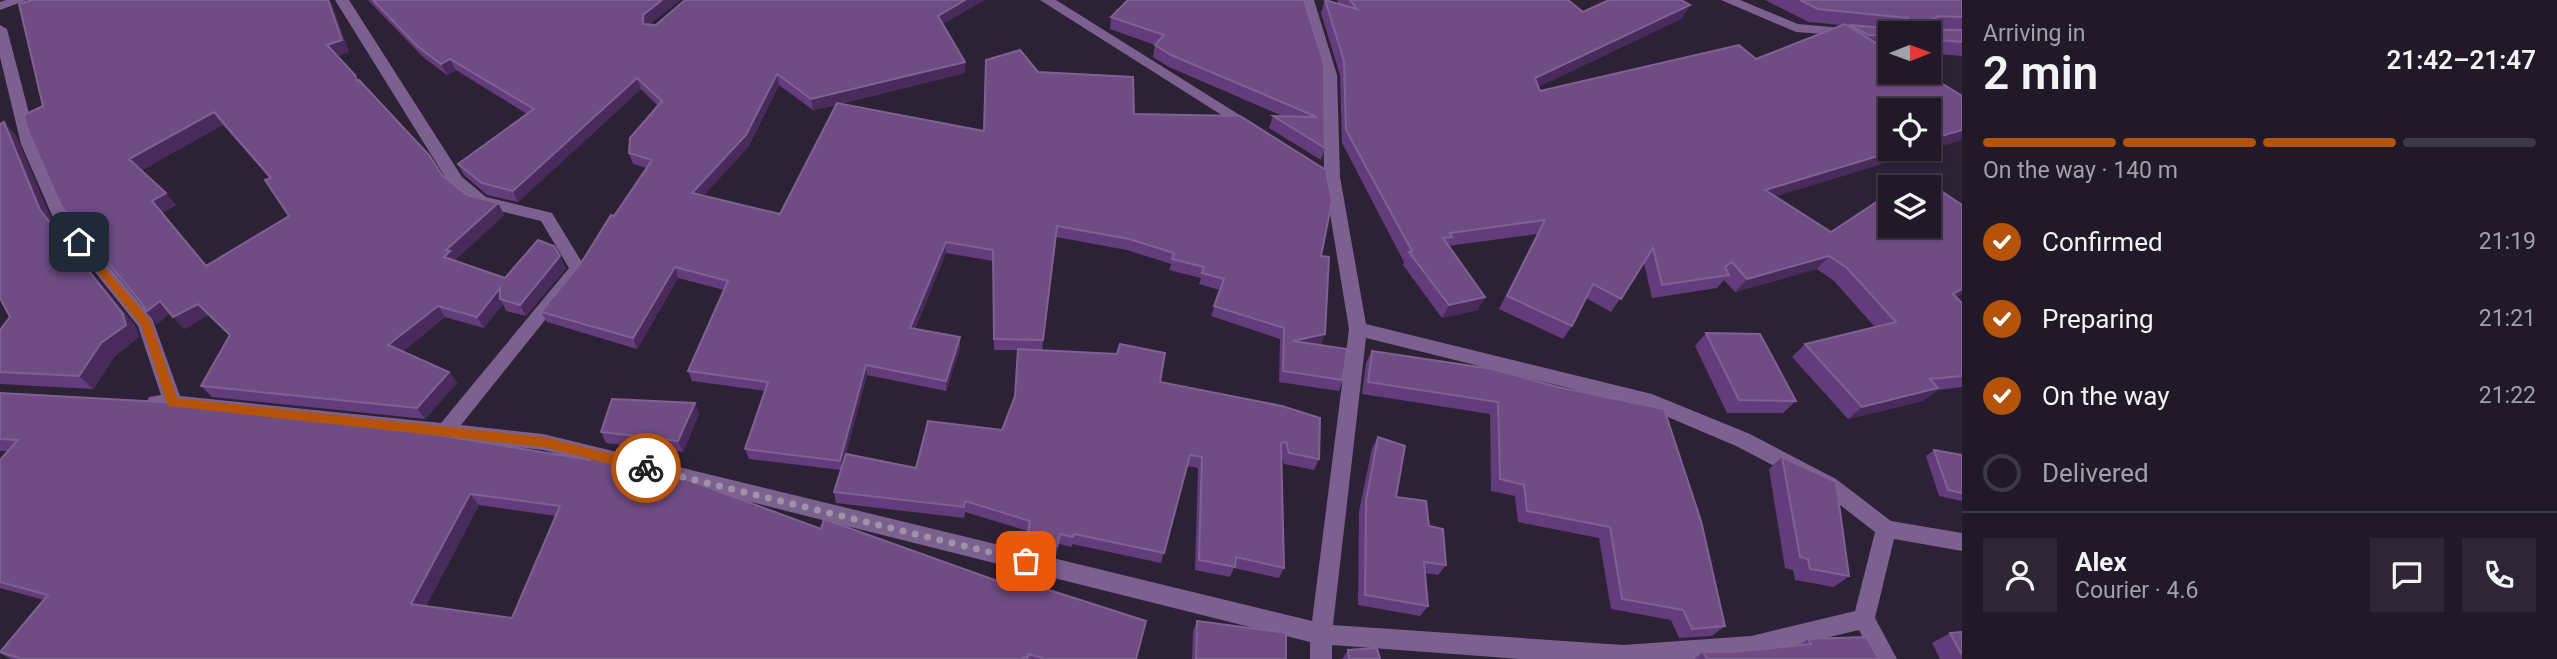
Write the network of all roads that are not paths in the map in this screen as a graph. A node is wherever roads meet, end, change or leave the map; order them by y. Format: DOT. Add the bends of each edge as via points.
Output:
graph roads {
  1 [pos="20,0"];
  2 [pos="342,0"];
  3 [pos="1047,0"];
  4 [pos="1307,0"];
  5 [pos="1728,0"];
  6 [pos="0,6"];
  7 [pos="0,29"];
  8 [pos="1878,34"];
  9 [pos="1273,140"];
  10 [pos="1358,330"];
  11 [pos="133,401"];
  12 [pos="173,403"];
  13 [pos="445,431"];
  14 [pos="1886,529"];
  15 [pos="1962,542"];
  16 [pos="1864,619"];
  17 [pos="1321,634"];
  18 [pos="1321,659"];
  19 [pos="1886,659"];
  1 -- 6 [label="street"];
  2 -- 13 [label="street" via="456,181 481,201 546,217 578,269"];
  3 -- 9 [label="street"];
  4 -- 10 [label="street" via="1330,75 1326,173"];
  5 -- 8 [label="street" via="1796,28"];
  7 -- 12 [label="street" via="29,144 63,222 146,323"];
  10 -- 14 [label="street" via="1644,399 1744,440 1829,485"];
  10 -- 17 [label="street"];
  11 -- 12 [label="street"];
  12 -- 13 [label="street"];
  13 -- 17 [label="street" via="543,442"];
  14 -- 15 [label="street"];
  14 -- 16 [label="street"];
  16 -- 17 [label="street" via="1751,646 1623,656"];
  16 -- 19 [label="street"];
  17 -- 18 [label="street"];
}
